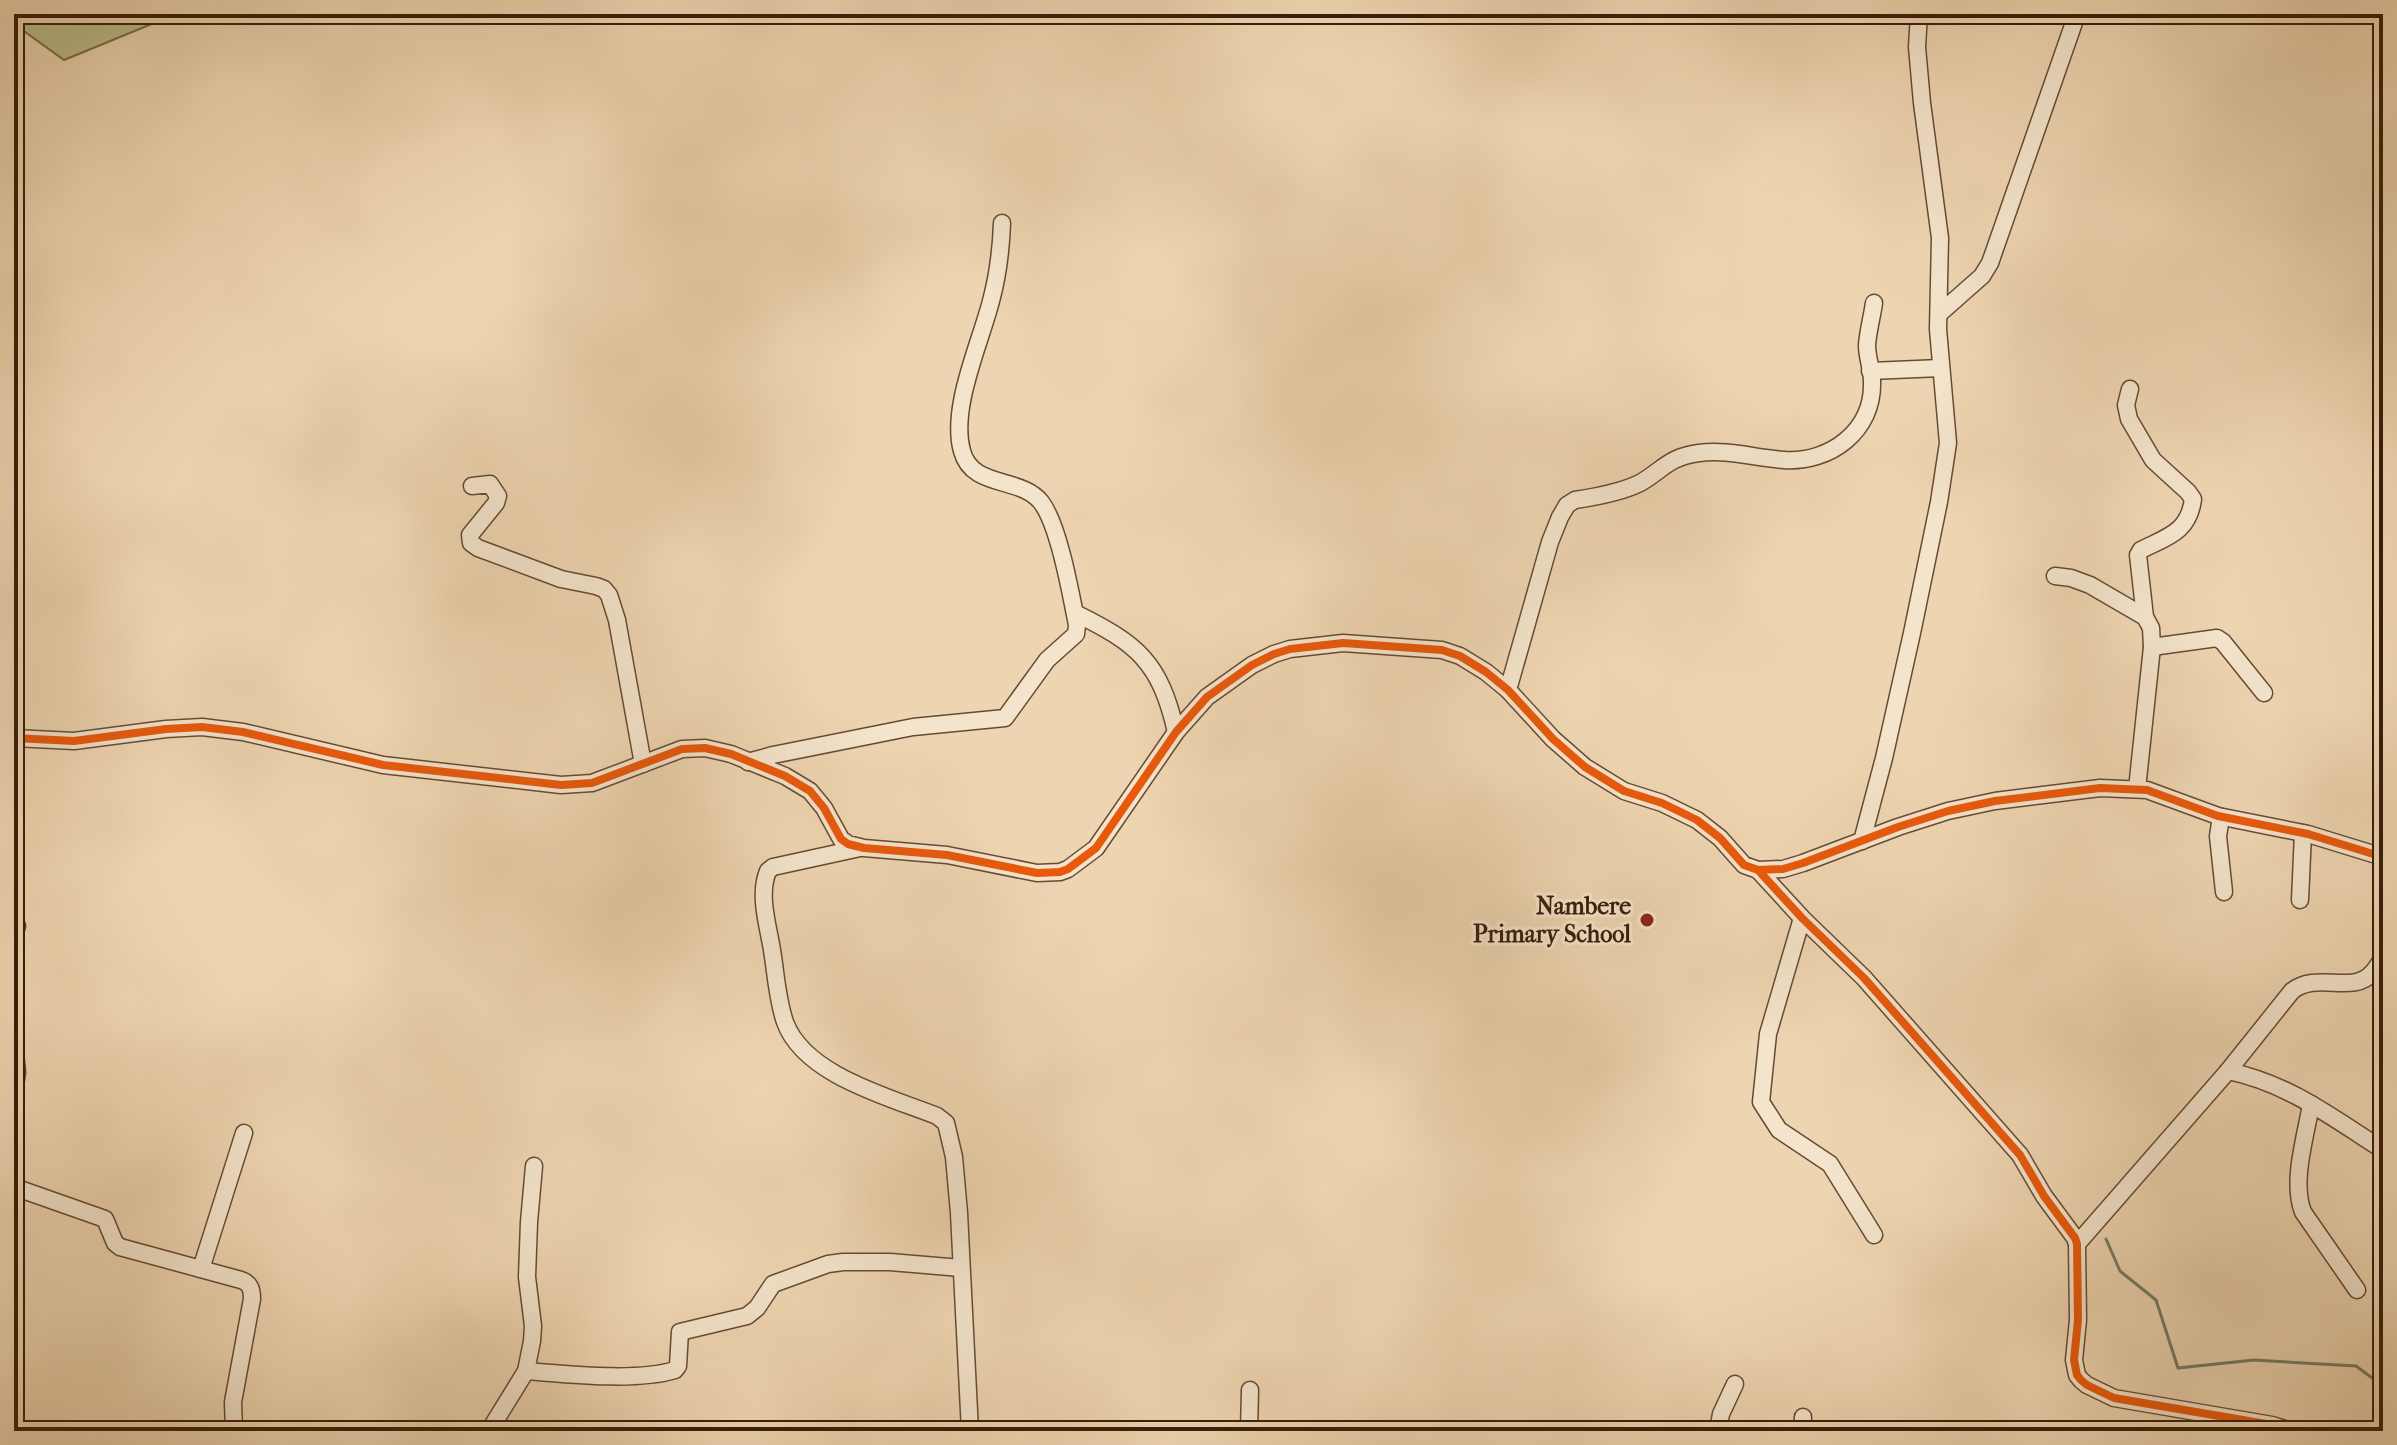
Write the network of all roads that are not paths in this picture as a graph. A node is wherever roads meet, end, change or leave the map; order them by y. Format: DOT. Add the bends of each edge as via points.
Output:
graph roads {
  1 [pos="1919,14"];
  2 [pos="2077,14"];
  3 [pos="1002,223"];
  4 [pos="1874,303"];
  5 [pos="1939,314"];
  6 [pos="1941,368"];
  7 [pos="1870,371"];
  8 [pos="2130,389"];
  9 [pos="472,486"];
  10 [pos="2055,576"];
  11 [pos="1075,613"];
  12 [pos="2145,617"];
  13 [pos="2152,647"];
  14 [pos="1508,690"];
  15 [pos="2264,693"];
  16 [pos="1176,732"];
  17 [pos="14,738"];
  18 [pos="748,762"];
  19 [pos="643,764"];
  20 [pos="2137,789"];
  21 [pos="2221,817"];
  22 [pos="2303,833"];
  23 [pos="1862,841"];
  24 [pos="864,848"];
  25 [pos="2383,857"];
  26 [pos="1758,870"];
  27 [pos="2224,892"];
  28 [pos="2300,900"];
  29 [pos="1802,918"];
  30 [pos="2383,957"];
  31 [pos="14,1045"];
  32 [pos="2228,1071"];
  33 [pos="14,1093"];
  34 [pos="2311,1104"];
  35 [pos="244,1133"];
  36 [pos="2380,1148"];
  37 [pos="534,1166"];
  38 [pos="14,1187"];
  39 [pos="1874,1235"];
  40 [pos="2077,1244"];
  41 [pos="961,1268"];
  42 [pos="201,1269"];
  43 [pos="2357,1290"];
  44 [pos="526,1371"];
  45 [pos="1735,1384"];
  46 [pos="1250,1390"];
  47 [pos="234,1431"];
  48 [pos="489,1431"];
  49 [pos="970,1431"];
  50 [pos="1249,1431"];
  51 [pos="1718,1431"];
  52 [pos="2291,1431"];
  1 -- 5 [label="street" via="1922,103 1940,238"];
  2 -- 5 [label="street" via="1990,263"];
  3 -- 11 [label="street" via="995,285 965,385 961,449 975,471 1040,501 1059,543"];
  4 -- 7 [label="street" via="1867,340"];
  5 -- 6 [label="street"];
  6 -- 7 [label="street"];
  6 -- 23 [label="street" via="1948,443 1944,470 1909,647"];
  7 -- 14 [label="street" via="1866,415 1856,433 1828,454 1782,460 1693,453 1673,459 1636,485 1567,505 1550,542"];
  8 -- 12 [label="street" via="2129,419 2153,460 2193,499 2182,528 2138,555"];
  9 -- 19 [label="street" via="490,484 498,496 470,535 471,543 609,595"];
  10 -- 12 [label="street" via="2090,585"];
  11 -- 16 [label="street" via="1110,630 1149,663 1160,679"];
  11 -- 18 [label="street" via="1076,634 1047,660 1005,718 913,727"];
  12 -- 13 [label="street"];
  13 -- 15 [label="street" via="2217,638"];
  13 -- 20 [label="street"];
  14 -- 16 [label="street" via="1460,656 1442,650 1343,643 1290,649 1230,680"];
  14 -- 26 [label="street" via="1585,767 1624,791 1697,820 1744,865"];
  16 -- 24 [label="street" via="1096,848 1060,872"];
  17 -- 19 [label="street" via="74,741 202,727 383,765 561,785 592,783"];
  18 -- 19 [label="street" via="705,748 682,749"];
  18 -- 24 [label="street" via="810,791 841,839"];
  20 -- 21 [label="street"];
  20 -- 23 [label="street" via="2100,788 1995,801"];
  21 -- 22 [label="street"];
  21 -- 27 [label="street"];
  22 -- 25 [label="street"];
  22 -- 28 [label="street"];
  23 -- 26 [label="street" via="1783,869"];
  24 -- 41 [label="street" via="768,871 764,897 781,1006 789,1031 814,1061 946,1123 954,1157"];
  26 -- 29 [label="street"];
  29 -- 39 [label="street" via="1768,1034 1761,1102 1779,1130 1830,1164"];
  29 -- 40 [label="street" via="1864,978 2020,1155"];
  30 -- 32 [label="street" via="2364,980 2301,984"];
  31 -- 33 [label="street"];
  32 -- 34 [label="street" via="2269,1081"];
  32 -- 40 [label="street"];
  34 -- 36 [label="street"];
  34 -- 43 [label="street" via="2299,1201"];
  35 -- 42 [label="street"];
  37 -- 44 [label="street" via="527,1277 533,1333"];
  38 -- 42 [label="street" via="105,1219 120,1247"];
  40 -- 52 [label="street" via="2074,1360 2077,1375 2087,1385 2114,1398"];
  41 -- 44 [label="street" via="828,1264 773,1284 747,1316 680,1332 675,1370 590,1376"];
  41 -- 49 [label="street"];
  42 -- 47 [label="street" via="245,1281 252,1293 233,1402"];
  44 -- 48 [label="street"];
  45 -- 51 [label="street"];
  46 -- 50 [label="street"];
}
